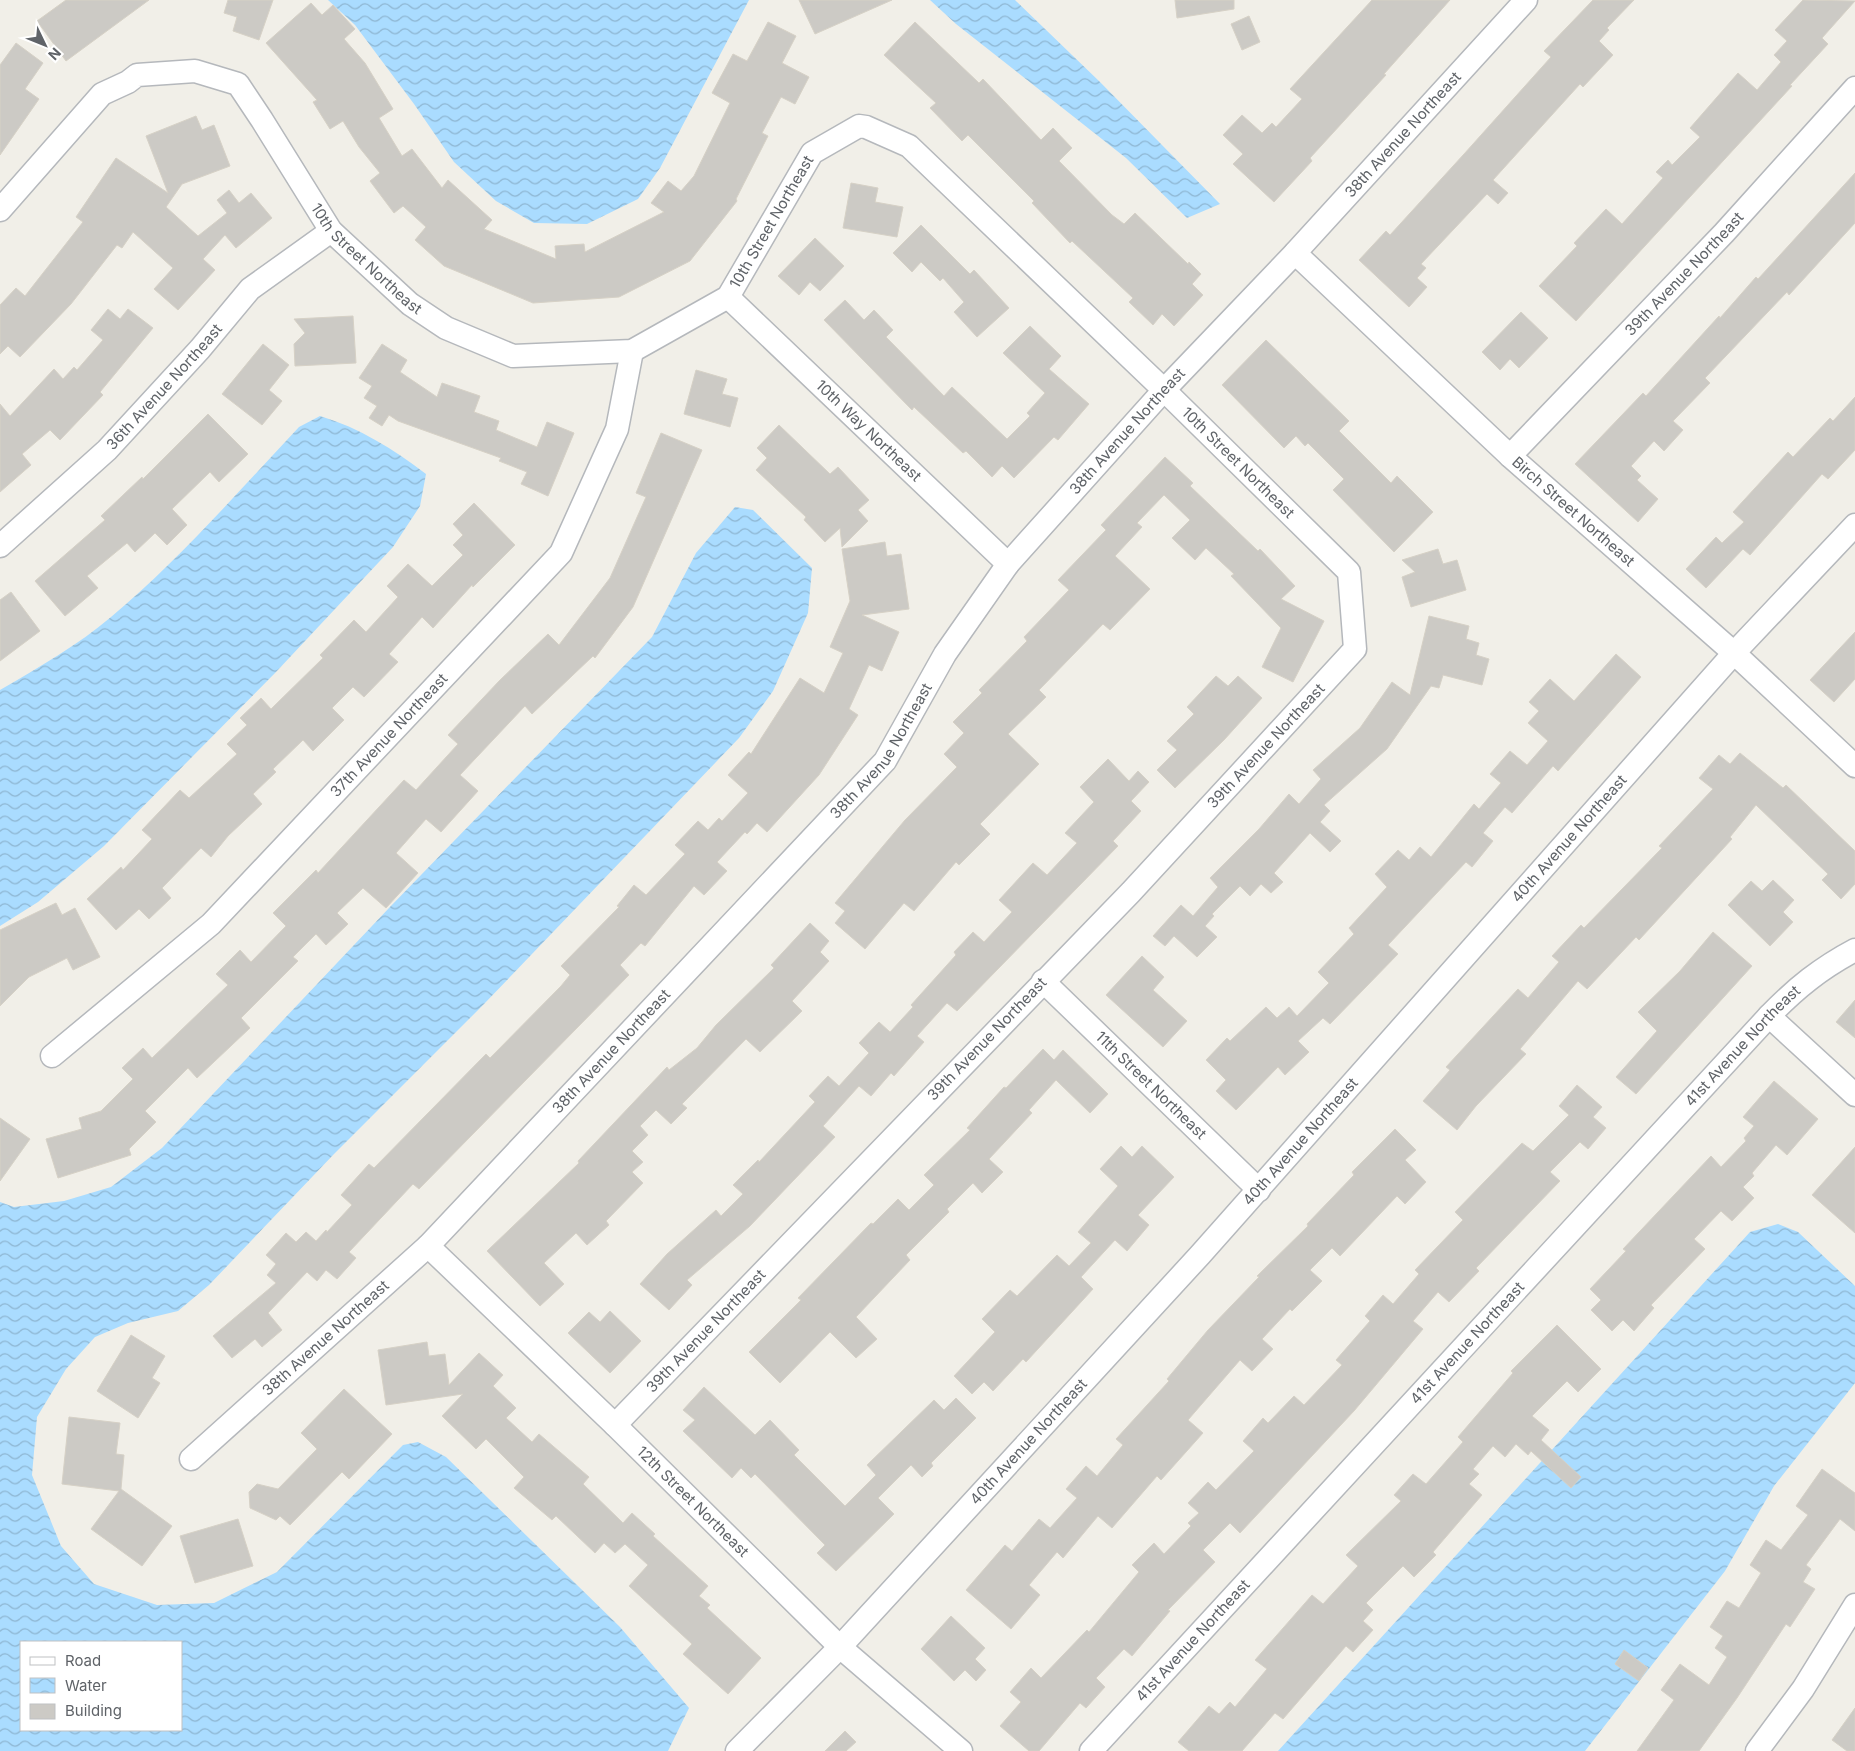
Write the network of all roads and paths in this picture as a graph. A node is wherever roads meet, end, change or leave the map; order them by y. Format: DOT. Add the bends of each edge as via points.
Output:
graph roads {
  1 [pos="1526,0"];
  2 [pos="1855,88"];
  3 [pos="0,210"];
  4 [pos="331,232"];
  5 [pos="1295,253"];
  6 [pos="728,297"];
  7 [pos="632,351"];
  8 [pos="1164,390"];
  9 [pos="1510,456"];
  10 [pos="1855,525"];
  11 [pos="0,546"];
  12 [pos="1008,564"];
  13 [pos="1355,649"];
  14 [pos="1734,653"];
  15 [pos="1855,766"];
  16 [pos="1855,950"];
  17 [pos="1044,981"];
  18 [pos="1769,1016"];
  19 [pos="52,1056"];
  20 [pos="1855,1095"];
  21 [pos="1259,1190"];
  22 [pos="428,1246"];
  23 [pos="615,1426"];
  24 [pos="191,1459"];
  25 [pos="1855,1606"];
  26 [pos="840,1647"];
  27 [pos="737,1751"];
  28 [pos="961,1751"];
  29 [pos="1091,1751"];
  30 [pos="1757,1751"];
  1 -- 5 [label="street, 38th Avenue Northeast"];
  2 -- 9 [label="street, 39th Avenue Northeast" via="1724,233"];
  3 -- 4 [label="street, 10th Street Northeast" via="102,94 128,82 136,74 195,71 238,84"];
  4 -- 7 [label="street, 10th Street Northeast" via="410,304 446,328 513,356"];
  4 -- 11 [label="street, 36th Avenue Northeast" via="250,289 107,450"];
  5 -- 8 [label="street, 38th Avenue Northeast"];
  5 -- 9 [label="street, Birch Street Northeast"];
  6 -- 7 [label="street, 10th Street Northeast"];
  6 -- 8 [label="street, 10th Street Northeast" via="812,153 860,126 866,127 909,146"];
  6 -- 12 [label="street, 10th Way Northeast"];
  7 -- 19 [label="street, 37th Avenue Northeast" via="617,429 561,553 211,924"];
  8 -- 12 [label="street, 38th Avenue Northeast"];
  8 -- 13 [label="street, 10th Street Northeast" via="1349,572"];
  9 -- 14 [label="street, Birch Street Northeast"];
  10 -- 14 [label="street, 40th Avenue Northeast"];
  12 -- 22 [label="street, 38th Avenue Northeast" via="945,654 885,761"];
  13 -- 17 [label="street, 39th Avenue Northeast" via="1131,892"];
  14 -- 15 [label="street, Birch Street Northeast"];
  14 -- 21 [label="street, 40th Avenue Northeast"];
  16 -- 18 [label="street, 41st Avenue Northeast" via="1796,988"];
  17 -- 21 [label="street, 11th Street Northeast"];
  17 -- 23 [label="street, 39th Avenue Northeast"];
  18 -- 20 [label="street"];
  18 -- 29 [label="street, 41st Avenue Northeast"];
  21 -- 26 [label="street, 40th Avenue Northeast"];
  22 -- 23 [label="street, 12th Street Northeast"];
  22 -- 24 [label="street, 38th Avenue Northeast"];
  23 -- 26 [label="street, 12th Street Northeast"];
  25 -- 30 [label="street" via="1803,1689"];
  26 -- 27 [label="street, 40th Avenue Northeast"];
  26 -- 28 [label="street, 12th Street Northeast"];
}
